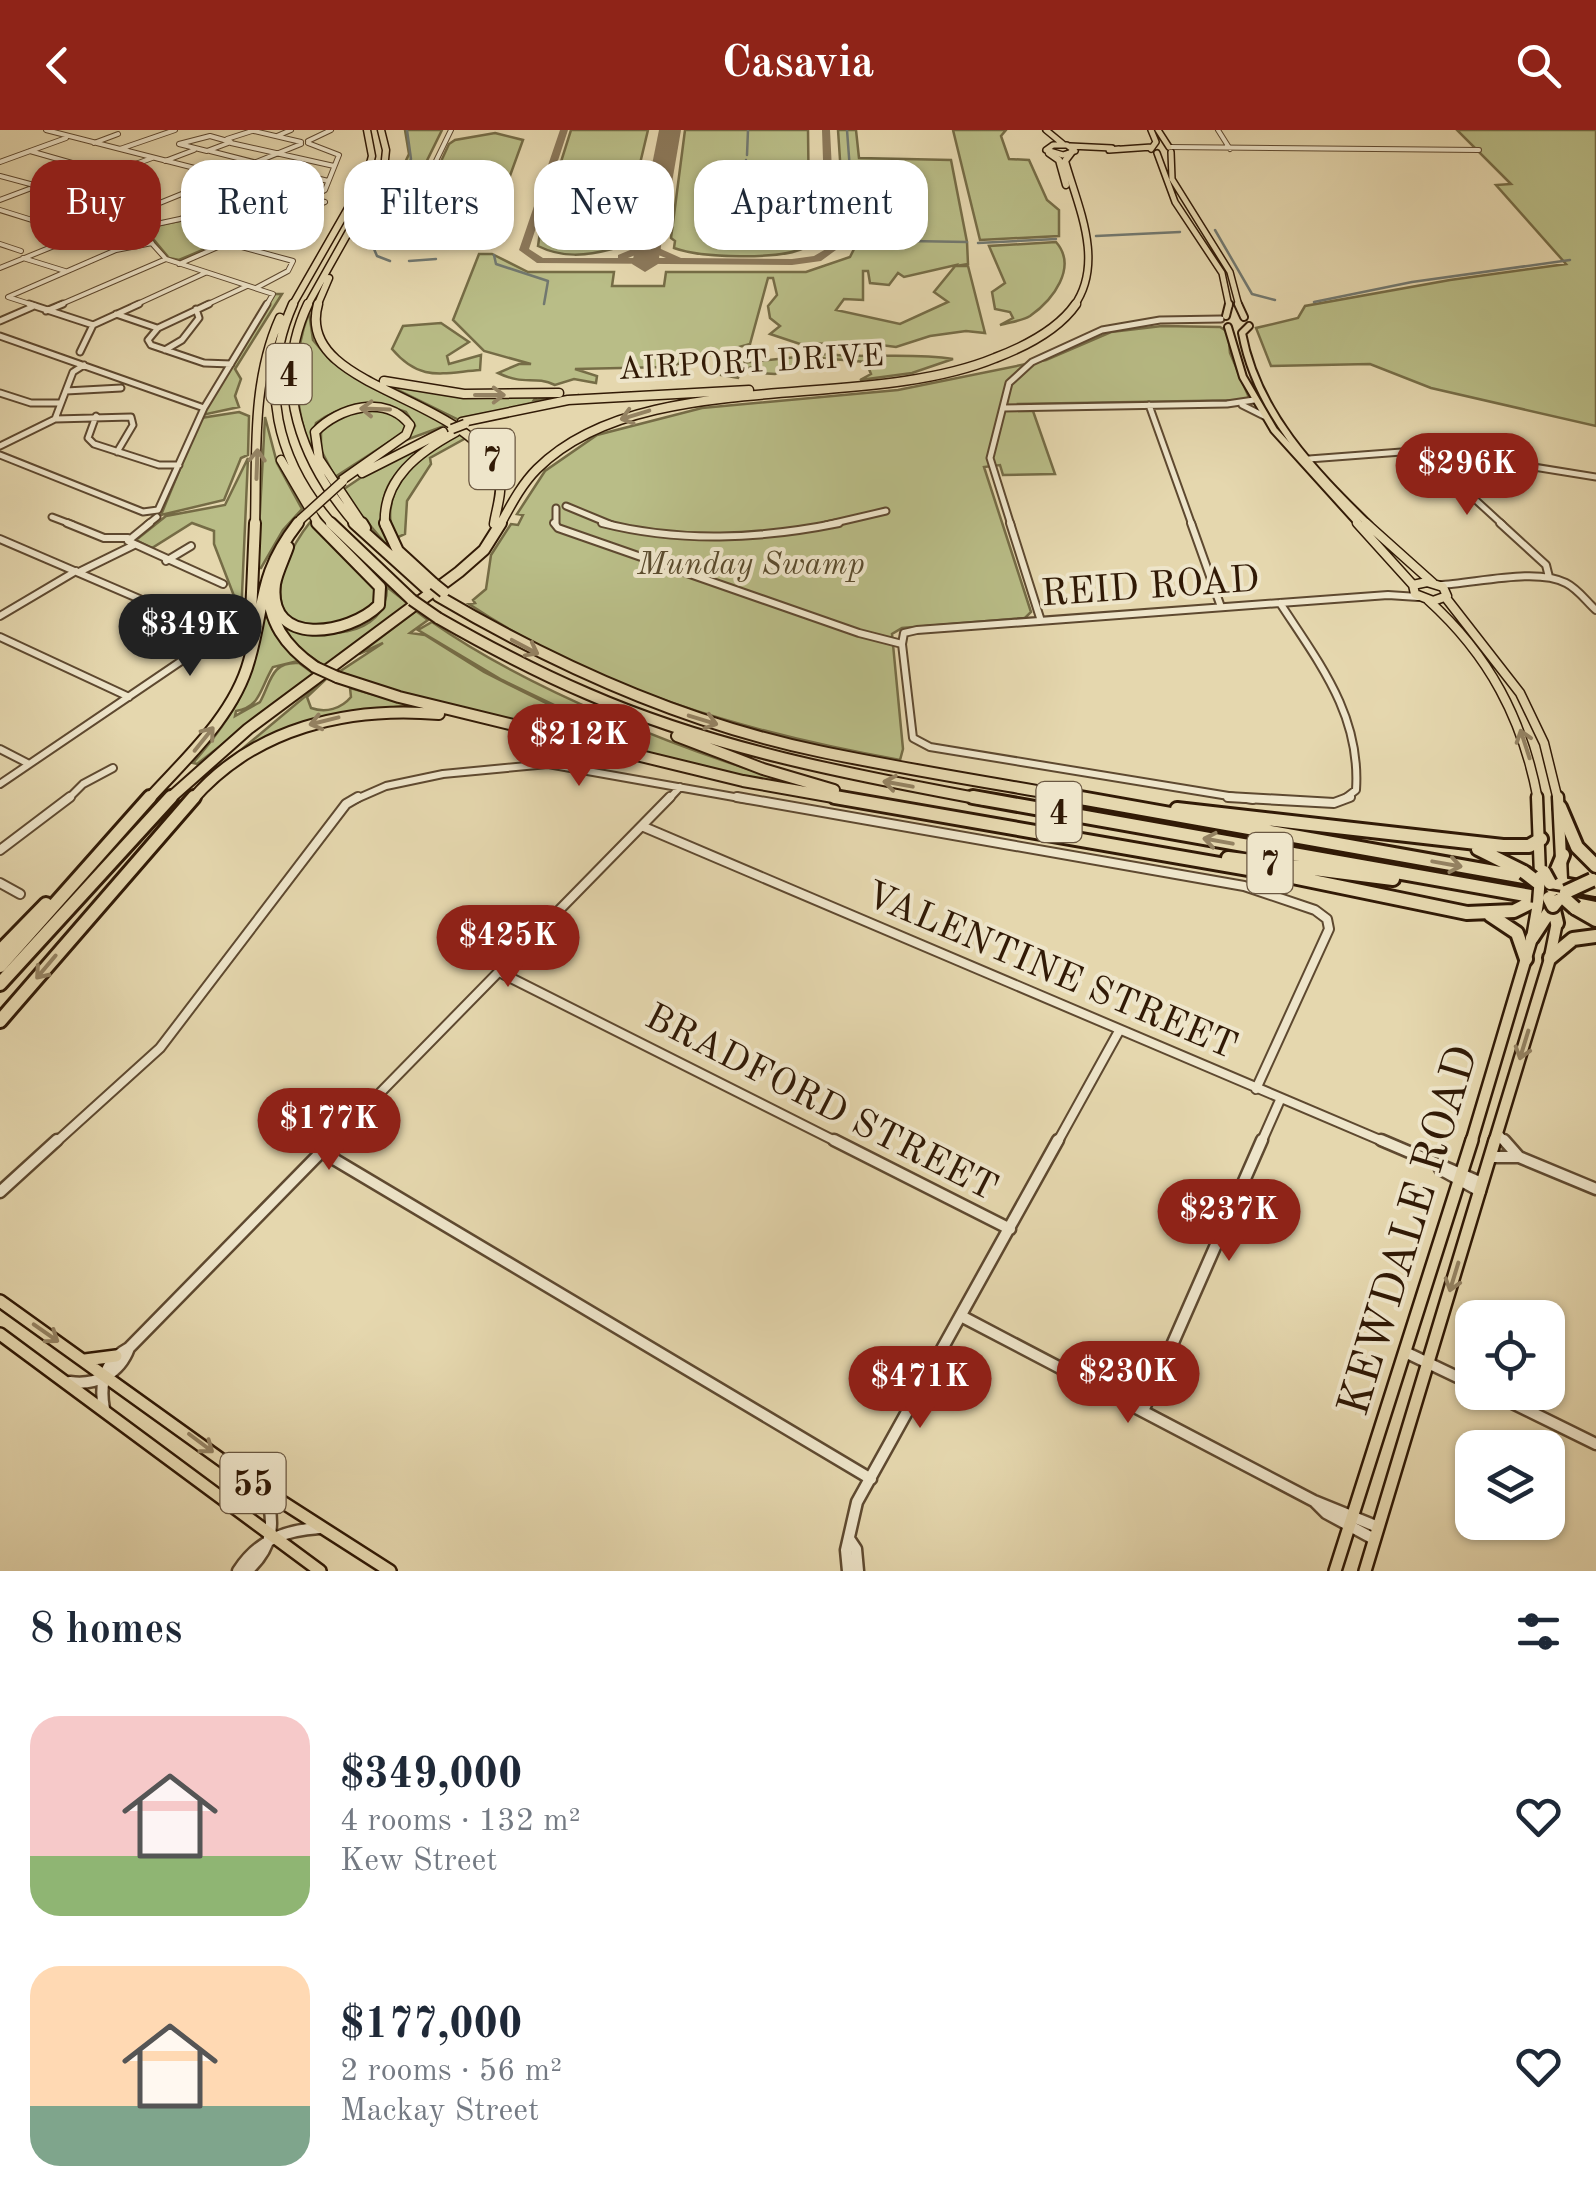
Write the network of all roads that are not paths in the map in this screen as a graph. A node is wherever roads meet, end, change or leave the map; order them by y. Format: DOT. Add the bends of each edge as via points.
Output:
graph roads {
  1 [pos="170,130"];
  2 [pos="251,130"];
  3 [pos="292,130"];
  4 [pos="331,130"];
  5 [pos="367,130"];
  6 [pos="382,130"];
  7 [pos="452,130"];
  8 [pos="1043,130"];
  9 [pos="1155,130"];
  10 [pos="1218,130"];
  11 [pos="54,131"];
  12 [pos="118,134"];
  13 [pos="71,136"];
  14 [pos="277,136"];
  15 [pos="228,141"];
  16 [pos="96,142"];
  17 [pos="304,142"];
  18 [pos="196,149"];
  19 [pos="1070,149"];
  20 [pos="1170,149"];
  21 [pos="1230,149"];
  22 [pos="123,150"];
  23 [pos="1048,150"];
  24 [pos="1154,150"];
  25 [pos="1478,150"];
  26 [pos="30,151"];
  27 [pos="210,151"];
  28 [pos="280,153"];
  29 [pos="152,158"];
  30 [pos="61,160"];
  31 [pos="147,160"];
  32 [pos="163,160"];
  33 [pos="240,160"];
  34 [pos="263,160"];
  35 [pos="385,160"];
  36 [pos="437,160"];
  37 [pos="0,162"];
  38 [pos="181,165"];
  39 [pos="334,166"];
  40 [pos="0,176"];
  41 [pos="324,180"];
  42 [pos="328,181"];
  43 [pos="30,184"];
  44 [pos="28,189"];
  45 [pos="324,191"];
  46 [pos="0,200"];
  47 [pos="0,213"];
  48 [pos="295,216"];
  49 [pos="30,219"];
  50 [pos="344,242"];
  51 [pos="0,244"];
  52 [pos="344,244"];
  53 [pos="43,250"];
  54 [pos="116,250"];
  55 [pos="158,250"];
  56 [pos="21,251"];
  57 [pos="24,258"];
  58 [pos="166,259"];
  59 [pos="178,264"];
  60 [pos="0,268"];
  61 [pos="65,271"];
  62 [pos="205,273"];
  63 [pos="247,286"];
  64 [pos="256,288"];
  65 [pos="300,289"];
  66 [pos="32,307"];
  67 [pos="196,310"];
  68 [pos="46,311"];
  69 [pos="116,314"];
  70 [pos="1244,318"];
  71 [pos="0,321"];
  72 [pos="1225,322"];
  73 [pos="92,325"];
  74 [pos="1248,326"];
  75 [pos="157,328"];
  76 [pos="1,337"];
  77 [pos="278,344"];
  78 [pos="165,350"];
  79 [pos="80,352"];
  80 [pos="330,356"];
  81 [pos="231,364"];
  82 [pos="84,365"];
  83 [pos="871,387"];
  84 [pos="120,388"];
  85 [pos="66,390"];
  86 [pos="674,392"];
  87 [pos="0,393"];
  88 [pos="1254,400"];
  89 [pos="61,403"];
  90 [pos="1227,404"];
  91 [pos="1149,405"];
  92 [pos="204,408"];
  93 [pos="1004,408"];
  94 [pos="96,416"];
  95 [pos="1264,416"];
  96 [pos="55,419"];
  97 [pos="459,427"];
  98 [pos="0,446"];
  99 [pos="1421,450"];
  100 [pos="117,452"];
  101 [pos="0,455"];
  102 [pos="1309,459"];
  103 [pos="14,461"];
  104 [pos="180,465"];
  105 [pos="0,468"];
  106 [pos="1596,477"];
  107 [pos="343,482"];
  108 [pos="566,506"];
  109 [pos="556,508"];
  110 [pos="886,511"];
  111 [pos="155,514"];
  112 [pos="52,517"];
  113 [pos="303,521"];
  114 [pos="128,538"];
  115 [pos="0,539"];
  116 [pos="134,545"];
  117 [pos="192,546"];
  118 [pos="275,557"];
  119 [pos="166,560"];
  120 [pos="78,572"];
  121 [pos="454,574"];
  122 [pos="1549,577"];
  123 [pos="417,581"];
  124 [pos="223,584"];
  125 [pos="1436,584"];
  126 [pos="430,586"];
  127 [pos="1474,586"];
  128 [pos="1412,587"];
  129 [pos="1388,595"];
  130 [pos="1447,596"];
  131 [pos="1423,599"];
  132 [pos="1280,603"];
  133 [pos="1221,607"];
  134 [pos="1596,610"];
  135 [pos="0,616"];
  136 [pos="1041,621"];
  137 [pos="0,637"];
  138 [pos="254,640"];
  139 [pos="902,644"];
  140 [pos="307,685"];
  141 [pos="129,697"];
  142 [pos="604,704"];
  143 [pos="539,732"];
  144 [pos="0,749"];
  145 [pos="29,764"];
  146 [pos="113,768"];
  147 [pos="0,784"];
  148 [pos="680,787"];
  149 [pos="1088,800"];
  150 [pos="874,801"];
  151 [pos="1560,807"];
  152 [pos="644,827"];
  153 [pos="121,832"];
  154 [pos="1541,839"];
  155 [pos="1460,842"];
  156 [pos="1115,844"];
  157 [pos="0,850"];
  158 [pos="144,854"];
  159 [pos="1562,855"];
  160 [pos="1596,866"];
  161 [pos="0,883"];
  162 [pos="1595,883"];
  163 [pos="20,894"];
  164 [pos="1548,894"];
  165 [pos="1486,914"];
  166 [pos="1594,915"];
  167 [pos="1596,936"];
  168 [pos="1532,938"];
  169 [pos="0,950"];
  170 [pos="1550,958"];
  171 [pos="1526,959"];
  172 [pos="0,966"];
  173 [pos="499,972"];
  174 [pos="0,984"];
  175 [pos="0,1021"];
  176 [pos="1119,1032"];
  177 [pos="1256,1089"];
  178 [pos="1280,1100"];
  179 [pos="1497,1133"];
  180 [pos="322,1152"];
  181 [pos="1490,1156"];
  182 [pos="1519,1157"];
  183 [pos="1459,1177"];
  184 [pos="1481,1187"];
  185 [pos="1596,1189"];
  186 [pos="0,1192"];
  187 [pos="1010,1229"];
  188 [pos="0,1301"];
  189 [pos="961,1316"];
  190 [pos="0,1334"];
  191 [pos="130,1348"];
  192 [pos="1405,1352"];
  193 [pos="116,1356"];
  194 [pos="85,1360"];
  195 [pos="1428,1362"];
  196 [pos="105,1374"];
  197 [pos="56,1376"];
  198 [pos="1455,1376"];
  199 [pos="1527,1410"];
  200 [pos="1142,1411"];
  201 [pos="106,1416"];
  202 [pos="1596,1444"];
  203 [pos="871,1479"];
  204 [pos="265,1492"];
  205 [pos="1351,1521"];
  206 [pos="320,1528"];
  207 [pos="1376,1533"];
  208 [pos="271,1538"];
  209 [pos="850,1540"];
  210 [pos="372,1567"];
  211 [pos="238,1571"];
  212 [pos="248,1571"];
  213 [pos="320,1571"];
  214 [pos="390,1571"];
  215 [pos="848,1571"];
  216 [pos="858,1571"];
  217 [pos="1334,1571"];
  218 [pos="1365,1571"];
  1 -- 22 [label="street"];
  2 -- 14 [label="street"];
  2 -- 15 [label="street"];
  3 -- 14 [label="street"];
  4 -- 17 [label="street"];
  5 -- 65 [label="highway, 4" via="367,174"];
  6 -- 35 [label="highway, 4"];
  7 -- 36 [label="street"];
  8 -- 19 [label="main road, AIRPORT DRIVE"];
  8 -- 23 [label="main road, AIRPORT DRIVE"];
  9 -- 20 [label="main road"];
  9 -- 24 [label="main road"];
  10 -- 21 [label="street"];
  11 -- 13 [label="street"];
  12 -- 16 [label="street"];
  13 -- 16 [label="street"];
  13 -- 26 [label="street"];
  14 -- 17 [label="street"];
  15 -- 18 [label="street" via="206,136 179,144"];
  15 -- 27 [label="street"];
  15 -- 28 [label="street"];
  16 -- 22 [label="street"];
  17 -- 28 [label="street"];
  17 -- 39 [label="street" via="339,154"];
  18 -- 27 [label="street"];
  18 -- 32 [label="street"];
  19 -- 23 [label="main road"];
  19 -- 24 [label="main road"];
  19 -- 83 [label="highway, AIRPORT DRIVE" via="1065,163 1092,268 1077,304 1042,334 994,358"];
  20 -- 21 [label="street"];
  20 -- 24 [label="main road"];
  20 -- 70 [label="main road" via="1178,190 1223,260"];
  21 -- 25 [label="street"];
  22 -- 29 [label="street"];
  22 -- 32 [label="street"];
  23 -- 86 [label="highway, AIRPORT DRIVE" via="1060,160 1084,270 1072,298 1038,330 977,359 886,381"];
  24 -- 72 [label="main road, KEWDALE ROAD" via="1176,202 1222,273 1230,309"];
  26 -- 30 [label="street"];
  26 -- 37 [label="street"];
  27 -- 33 [label="street"];
  28 -- 34 [label="street"];
  28 -- 39 [label="street"];
  29 -- 31 [label="street"];
  29 -- 32 [label="street"];
  32 -- 38 [label="street"];
  39 -- 42 [label="street"];
  40 -- 43 [label="street"];
  41 -- 42 [label="street"];
  42 -- 45 [label="street"];
  44 -- 46 [label="street"];
  47 -- 49 [label="street"];
  48 -- 48 [label="street" via="274,225 272,227 298,232 307,219"];
  50 -- 123 [label="highway, 4" via="296,336 292,412 332,500"];
  51 -- 56 [label="street"];
  52 -- 80 [label="highway" via="314,319"];
  53 -- 57 [label="street"];
  54 -- 61 [label="street"];
  55 -- 58 [label="street"];
  57 -- 60 [label="street"];
  57 -- 61 [label="street"];
  58 -- 59 [label="street"];
  58 -- 68 [label="street"];
  59 -- 62 [label="street"];
  59 -- 64 [label="street" via="227,243 293,261 288,272"];
  61 -- 66 [label="street" via="8,297"];
  62 -- 63 [label="street"];
  62 -- 69 [label="street"];
  63 -- 64 [label="street"];
  63 -- 67 [label="street"];
  64 -- 81 [label="street" via="273,294"];
  65 -- 77 [label="highway, 4"];
  138 -- 65 [label="highway, one-way" via="262,370 274,330"];
  66 -- 68 [label="street"];
  66 -- 71 [label="street"];
  67 -- 75 [label="street"];
  67 -- 78 [label="street" via="191,329"];
  68 -- 73 [label="street"];
  69 -- 73 [label="street"];
  69 -- 75 [label="street"];
  70 -- 72 [label="main road"];
  70 -- 74 [label="main road"];
  72 -- 74 [label="main road"];
  72 -- 88 [label="main road, KEWDALE ROAD"];
  72 -- 93 [label="street" via="1126,325 1086,335 1024,366 1010,383"];
  73 -- 79 [label="street"];
  74 -- 102 [label="main road" via="1242,343 1256,386"];
  75 -- 78 [label="street" via="148,342"];
  76 -- 82 [label="street"];
  77 -- 113 [label="highway" via="268,395 280,456 314,519 380,587 382,602 368,618 322,632 294,627 280,616 279,570"];
  77 -- 142 [label="highway, 4, bridge" via="274,386 284,451 346,543 438,618 508,660"];
  78 -- 81 [label="street"];
  80 -- 86 [label="highway, one-way" via="384,381 442,392"];
  80 -- 121 [label="highway, 7" via="459,426 485,449 501,491 496,518"];
  81 -- 92 [label="street"];
  82 -- 85 [label="street"];
  82 -- 92 [label="street"];
  83 -- 97 [label="highway" via="600,398"];
  83 -- 121 [label="highway, one-way" via="692,402 596,429 536,469 481,552"];
  84 -- 85 [label="street"];
  85 -- 89 [label="street"];
  86 -- 97 [label="highway, AIRPORT DRIVE" via="569,398"];
  87 -- 89 [label="street"];
  88 -- 90 [label="street"];
  88 -- 95 [label="main road, KEWDALE ROAD"];
  89 -- 96 [label="street"];
  90 -- 91 [label="street"];
  90 -- 95 [label="street"];
  91 -- 93 [label="street"];
  91 -- 133 [label="street"];
  92 -- 104 [label="street"];
  93 -- 136 [label="street" via="990,458"];
  94 -- 96 [label="street"];
  94 -- 100 [label="street" via="88,438"];
  94 -- 100 [label="street" via="131,417"];
  95 -- 128 [label="main road, KEWDALE ROAD"];
  96 -- 98 [label="street"];
  97 -- 107 [label="highway"];
  97 -- 126 [label="highway" via="405,467 385,504 392,544"];
  99 -- 102 [label="street"];
  99 -- 106 [label="street"];
  99 -- 122 [label="street" via="1546,565"];
  100 -- 104 [label="street" via="160,466"];
  101 -- 103 [label="street"];
  102 -- 125 [label="main road"];
  103 -- 105 [label="street"];
  103 -- 111 [label="street"];
  104 -- 111 [label="street"];
  107 -- 113 [label="highway, bridge"];
  107 -- 113 [label="highway, bridge"];
  107 -- 123 [label="highway, one-way" via="406,434 406,417 387,409 351,410 323,422 314,438 342,498"];
  108 -- 110 [label="street" via="606,525 714,536 806,530"];
  109 -- 139 [label="street" via="558,528"];
  111 -- 114 [label="street"];
  112 -- 114 [label="street" via="104,538"];
  113 -- 118 [label="highway"];
  114 -- 116 [label="street"];
  115 -- 120 [label="street"];
  116 -- 119 [label="street"];
  116 -- 120 [label="street"];
  117 -- 119 [label="street"];
  118 -- 138 [label="highway"];
  118 -- 143 [label="highway, bridge" via="270,616 287,645 315,666 337,678"];
  119 -- 124 [label="street"];
  120 -- 135 [label="street"];
  120 -- 141 [label="street" via="221,634"];
  121 -- 140 [label="highway, 7"];
  122 -- 127 [label="street"];
  122 -- 134 [label="street"];
  123 -- 126 [label="highway, 4"];
  125 -- 127 [label="street"];
  125 -- 128 [label="main road"];
  125 -- 130 [label="main road"];
  126 -- 149 [label="highway, 4, one-way" via="472,618 550,660 739,731 900,768"];
  127 -- 130 [label="street"];
  128 -- 129 [label="street, REID ROAD"];
  128 -- 131 [label="main road, KEWDALE ROAD"];
  129 -- 131 [label="street, REID ROAD"];
  129 -- 132 [label="street, REID ROAD"];
  130 -- 131 [label="main road"];
  130 -- 151 [label="main road" via="1529,708 1549,752"];
  154 -- 131 [label="main road, KEWDALE ROAD, one-way" via="1536,776 1511,708 1470,643"];
  132 -- 133 [label="street, REID ROAD"];
  132 -- 139 [label="street" via="1349,712 1358,777 1356,790 1344,800 1239,799 918,744"];
  133 -- 136 [label="street, REID ROAD"];
  136 -- 139 [label="street, REID ROAD" via="917,630 904,634"];
  137 -- 141 [label="street"];
  153 -- 138 [label="highway, one-way" via="220,718 246,672"];
  140 -- 158 [label="highway" via="216,767"];
  140 -- 174 [label="highway, 7" via="158,809"];
  141 -- 145 [label="street"];
  142 -- 150 [label="highway" via="727,756"];
  164 -- 142 [label="highway, 4, one-way" via="848,774 750,752"];
  143 -- 150 [label="highway" via="758,784"];
  143 -- 158 [label="highway, one-way" via="407,710 309,724 222,770"];
  144 -- 145 [label="street"];
  145 -- 147 [label="street"];
  146 -- 157 [label="street"];
  148 -- 152 [label="street"];
  148 -- 177 [label="street" via="1244,886 1300,904 1328,919 1327,936"];
  148 -- 186 [label="street" via="532,763 383,785 357,796 160,1048"];
  149 -- 155 [label="highway"];
  149 -- 162 [label="highway, 4, one-way"];
  150 -- 156 [label="highway"];
  151 -- 159 [label="main road"];
  151 -- 160 [label="highway" via="1581,853"];
  152 -- 173 [label="street"];
  152 -- 176 [label="street, VALENTINE STREET"];
  153 -- 169 [label="highway"];
  153 -- 172 [label="highway"];
  154 -- 155 [label="highway" via="1524,847"];
  154 -- 164 [label="main road, KEWDALE ROAD"];
  155 -- 164 [label="highway, bridge" via="1519,868"];
  156 -- 164 [label="highway, 7"];
  156 -- 165 [label="highway"];
  158 -- 175 [label="highway, one-way"];
  159 -- 164 [label="highway"];
  161 -- 163 [label="street"];
  162 -- 164 [label="highway, bridge"];
  164 -- 165 [label="highway"];
  164 -- 166 [label="highway, bridge"];
  164 -- 166 [label="highway, 4"];
  164 -- 168 [label="highway"];
  164 -- 170 [label="main road, KEWDALE ROAD"];
  165 -- 171 [label="highway" via="1514,929"];
  167 -- 170 [label="highway" via="1566,943"];
  168 -- 171 [label="main road, KEWDALE ROAD"];
  170 -- 179 [label="main road, KEWDALE ROAD, one-way"];
  171 -- 183 [label="main road, KEWDALE ROAD"];
  173 -- 180 [label="street"];
  173 -- 187 [label="street, BRADFORD STREET"];
  176 -- 177 [label="street, VALENTINE STREET"];
  176 -- 187 [label="street"];
  177 -- 178 [label="street, VALENTINE STREET"];
  178 -- 183 [label="street, VALENTINE STREET"];
  178 -- 200 [label="street"];
  179 -- 181 [label="main road, KEWDALE ROAD"];
  179 -- 182 [label="street"];
  180 -- 191 [label="street"];
  180 -- 203 [label="street"];
  181 -- 182 [label="street"];
  181 -- 184 [label="main road, KEWDALE ROAD"];
  182 -- 185 [label="street"];
  183 -- 184 [label="street, VALENTINE STREET"];
  183 -- 192 [label="main road, KEWDALE ROAD"];
  184 -- 195 [label="main road, KEWDALE ROAD, one-way"];
  187 -- 189 [label="street"];
  188 -- 194 [label="main road, 55, one-way"];
  189 -- 200 [label="street"];
  189 -- 203 [label="street"];
  190 -- 197 [label="main road, 55"];
  191 -- 193 [label="street"];
  191 -- 196 [label="street" via="118,1368"];
  192 -- 195 [label="street"];
  192 -- 205 [label="main road, KEWDALE ROAD"];
  193 -- 194 [label="main road"];
  193 -- 196 [label="street"];
  194 -- 196 [label="main road, 55"];
  195 -- 198 [label="street"];
  195 -- 207 [label="main road, KEWDALE ROAD"];
  196 -- 197 [label="street" via="77,1385"];
  196 -- 201 [label="street" via="99,1390"];
  196 -- 204 [label="main road, 55, one-way"];
  197 -- 201 [label="main road, 55"];
  199 -- 202 [label="street"];
  200 -- 205 [label="street"];
  201 -- 208 [label="main road, 55"];
  203 -- 209 [label="street" via="852,1514"];
  204 -- 206 [label="main road, 55"];
  204 -- 208 [label="street" via="274,1521"];
  205 -- 207 [label="street"];
  205 -- 217 [label="main road, KEWDALE ROAD"];
  206 -- 208 [label="street"];
  206 -- 210 [label="main road, 55"];
  207 -- 218 [label="main road, KEWDALE ROAD"];
  208 -- 211 [label="street"];
  208 -- 212 [label="street" via="266,1554"];
  208 -- 213 [label="main road, 55"];
  209 -- 215 [label="street"];
  209 -- 216 [label="street"];
  210 -- 214 [label="main road, 55"];
}
